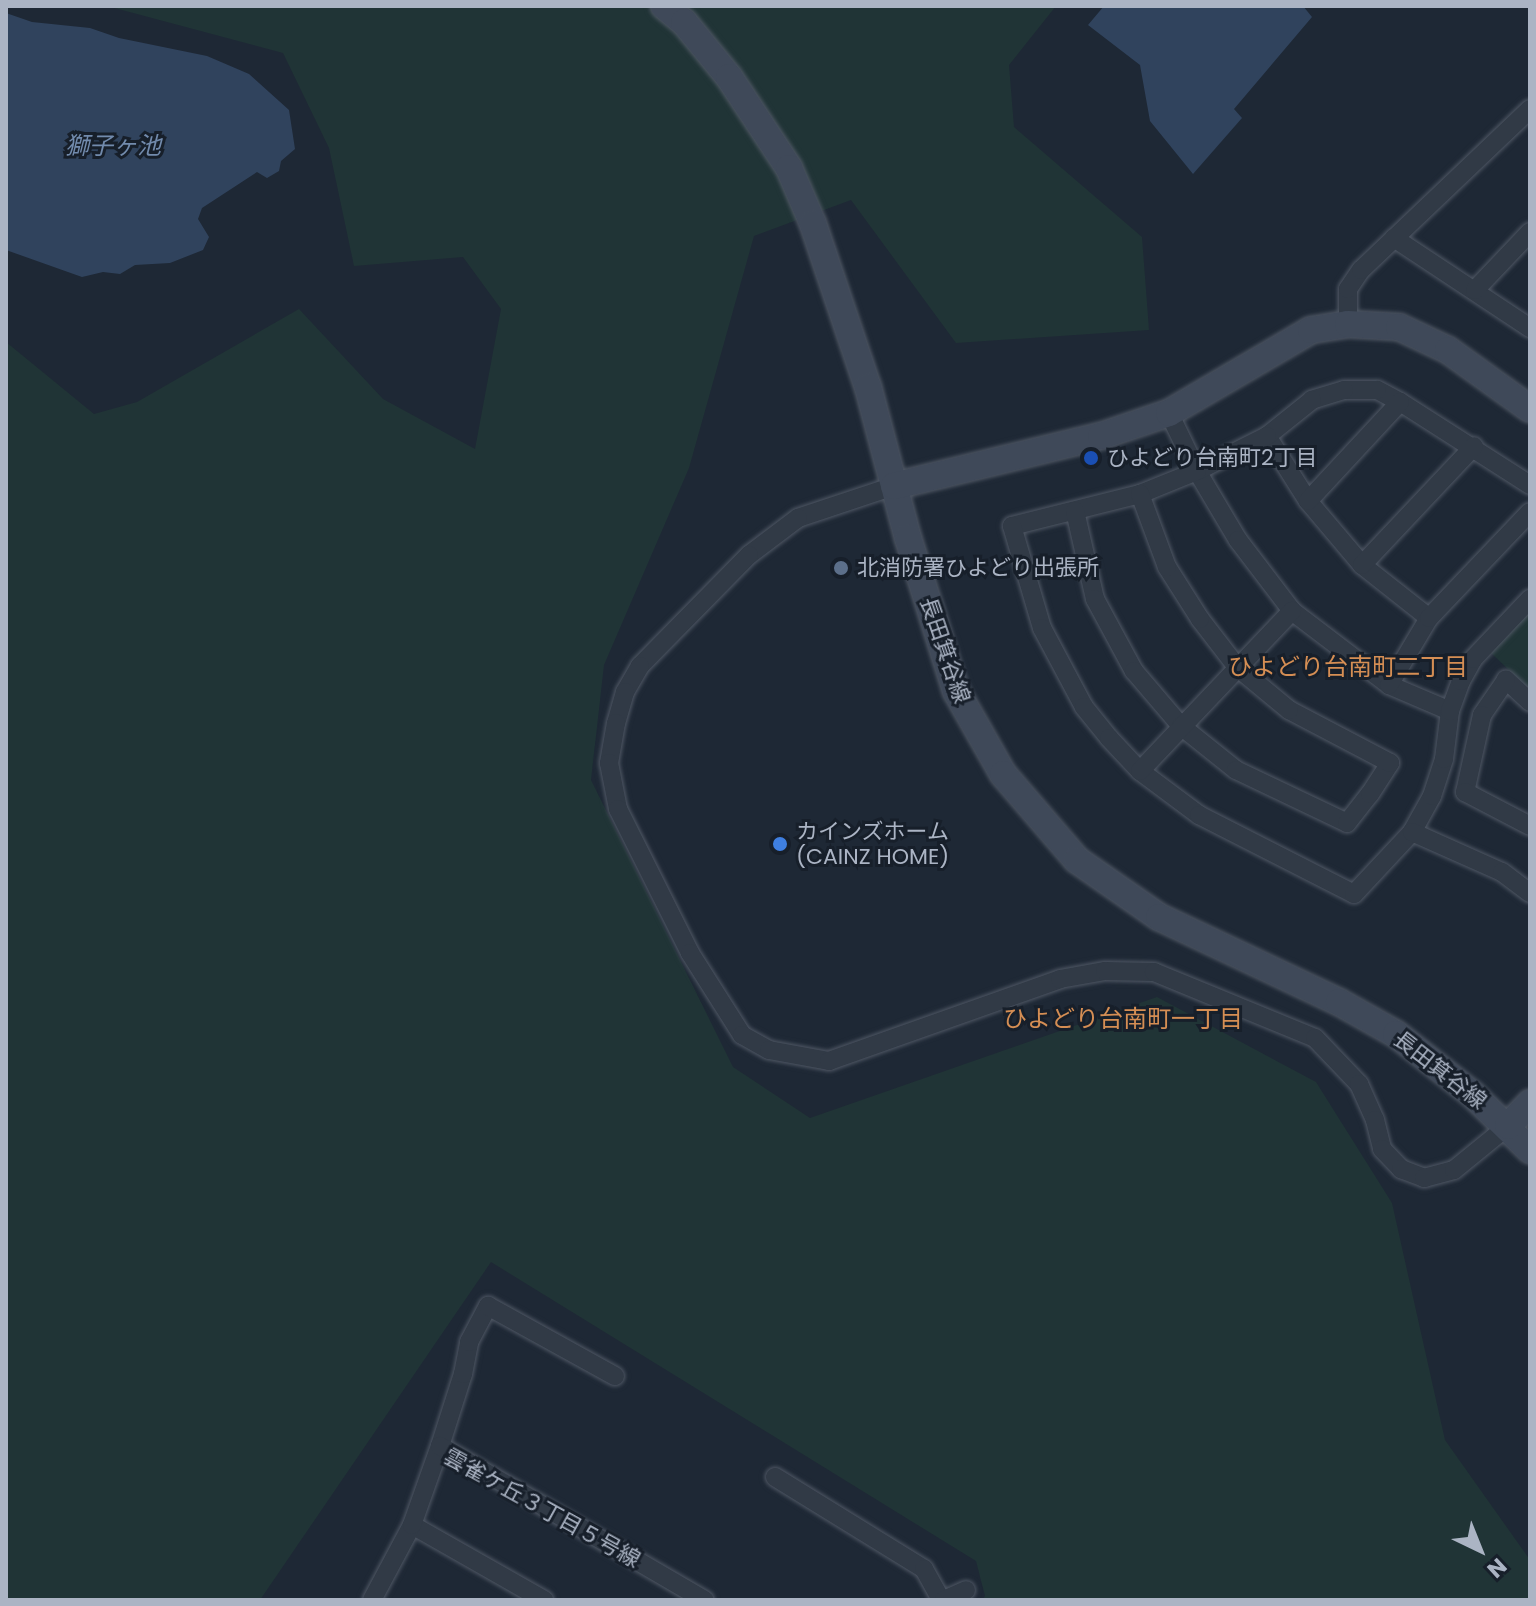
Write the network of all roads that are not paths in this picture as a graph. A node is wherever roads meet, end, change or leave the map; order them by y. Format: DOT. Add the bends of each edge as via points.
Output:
graph roads {
  1 [pos="674,14"];
  2 [pos="1530,109"];
  3 [pos="1530,232"];
  4 [pos="1394,238"];
  5 [pos="1475,290"];
  6 [pos="1348,324"];
  7 [pos="1530,328"];
  8 [pos="1400,402"];
  9 [pos="1530,409"];
  10 [pos="1169,413"];
  11 [pos="1267,436"];
  12 [pos="1474,446"];
  13 [pos="1197,471"];
  14 [pos="1530,485"];
  15 [pos="894,486"];
  16 [pos="1140,494"];
  17 [pos="1308,501"];
  18 [pos="1075,511"];
  19 [pos="1530,512"];
  20 [pos="1362,565"];
  21 [pos="1530,599"];
  22 [pos="1292,611"];
  23 [pos="1429,618"];
  24 [pos="1237,667"];
  25 [pos="1389,685"];
  26 [pos="1530,702"];
  27 [pos="1450,711"];
  28 [pos="1181,726"];
  29 [pos="1140,771"];
  30 [pos="1530,826"];
  31 [pos="1412,832"];
  32 [pos="1530,893"];
  33 [pos="1530,1103"];
  34 [pos="1508,1126"];
  35 [pos="1530,1150"];
  36 [pos="1530,1159"];
  37 [pos="615,1376"];
  38 [pos="440,1446"];
  39 [pos="775,1477"];
  40 [pos="412,1525"];
  41 [pos="966,1590"];
  42 [pos="377,1598"];
  43 [pos="544,1600"];
  44 [pos="705,1600"];
  45 [pos="942,1600"];
  1 -- 15 [label="street, 長田箕谷線" via="756,113 789,168 868,387"];
  2 -- 4 [label="street"];
  3 -- 5 [label="street"];
  4 -- 5 [label="street"];
  4 -- 6 [label="street" via="1348,289"];
  5 -- 7 [label="street"];
  6 -- 9 [label="street" via="1399,327 1448,350"];
  6 -- 10 [label="street" via="1311,330"];
  8 -- 11 [label="street" via="1377,390 1344,390 1312,400"];
  8 -- 12 [label="street"];
  8 -- 17 [label="street"];
  10 -- 13 [label="street"];
  10 -- 15 [label="street" via="1101,436"];
  11 -- 13 [label="street"];
  11 -- 17 [label="street"];
  12 -- 14 [label="street"];
  12 -- 20 [label="street"];
  13 -- 16 [label="street"];
  13 -- 22 [label="street" via="1238,540"];
  15 -- 34 [label="street, 長田箕谷線" via="956,691 1003,774 1077,860 1159,917 1396,1034"];
  15 -- 34 [label="street" via="798,518 749,555 640,666 616,723 609,763 618,809 690,953 742,1035 769,1050 829,1061 1060,979 1105,971 1154,972 1315,1038 1359,1084 1382,1149 1401,1169 1424,1178 1454,1170"];
  16 -- 18 [label="street"];
  16 -- 24 [label="street" via="1167,567"];
  17 -- 20 [label="street"];
  18 -- 28 [label="street" via="1095,599 1134,671"];
  18 -- 29 [label="street" via="1012,526 1042,628 1063,670 1084,707"];
  19 -- 23 [label="street"];
  20 -- 23 [label="street"];
  21 -- 27 [label="street" via="1473,659"];
  22 -- 24 [label="street"];
  22 -- 25 [label="street"];
  23 -- 25 [label="street"];
  24 -- 28 [label="street"];
  24 -- 28 [label="street" via="1289,710 1390,763 1347,823 1236,770"];
  25 -- 27 [label="street"];
  26 -- 30 [label="street" via="1506,680 1482,715 1465,792"];
  27 -- 31 [label="street" via="1444,759"];
  28 -- 29 [label="street"];
  29 -- 31 [label="street" via="1199,815 1354,894"];
  31 -- 32 [label="street" via="1502,872"];
  33 -- 34 [label="street"];
  34 -- 35 [label="street, 長田箕谷線"];
  34 -- 36 [label="street, 長田箕谷線"];
  37 -- 38 [label="street" via="488,1306 469,1342"];
  38 -- 40 [label="street, 雲雀ケ丘３丁目５号線"];
  38 -- 44 [label="street, 雲雀ケ丘３丁目５号線"];
  39 -- 45 [label="street" via="924,1569"];
  40 -- 42 [label="street, 雲雀ケ丘３丁目５号線"];
  40 -- 43 [label="street"];
  41 -- 45 [label="street"];
}
